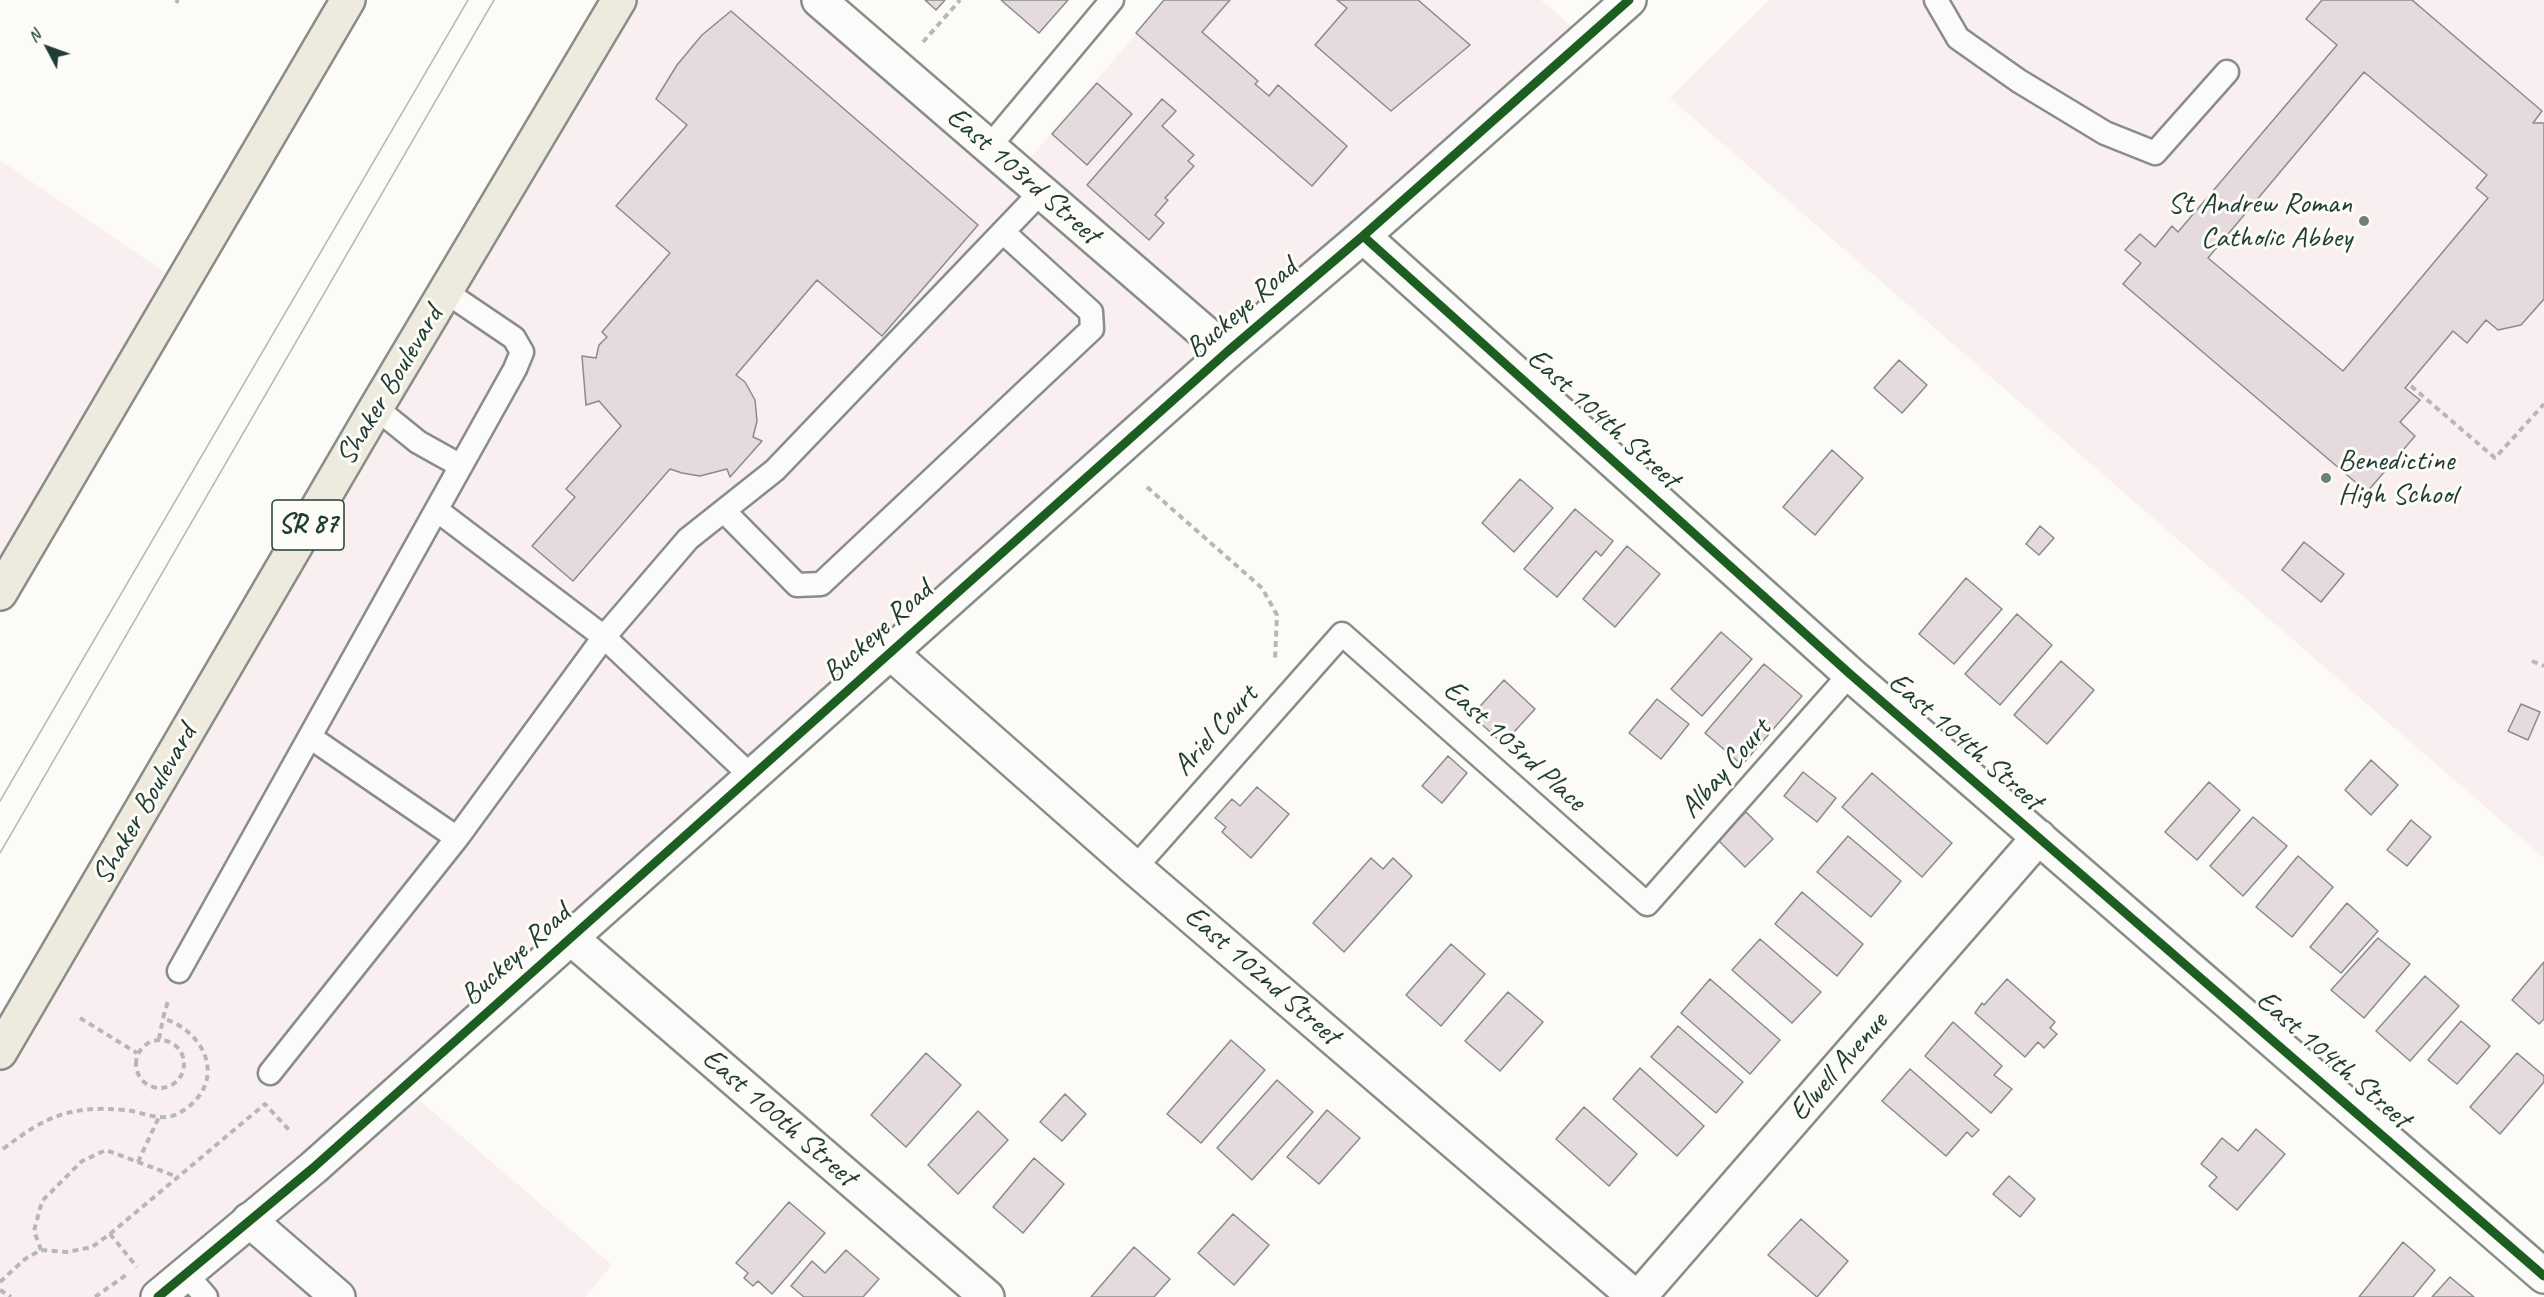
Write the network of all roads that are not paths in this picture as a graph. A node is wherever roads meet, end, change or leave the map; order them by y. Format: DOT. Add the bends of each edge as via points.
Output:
graph roads {
  1 [pos="348,0"];
  2 [pos="619,0"];
  3 [pos="819,0"];
  4 [pos="1112,0"];
  5 [pos="1629,0"];
  6 [pos="1936,0"];
  7 [pos="2227,72"];
  8 [pos="989,147"];
  9 [pos="1041,192"];
  10 [pos="1003,232"];
  11 [pos="1363,237"];
  12 [pos="446,292"];
  13 [pos="1227,352"];
  14 [pos="376,408"];
  15 [pos="461,466"];
  16 [pos="438,511"];
  17 [pos="724,511"];
  18 [pos="0,593"];
  19 [pos="1342,634"];
  20 [pos="604,637"];
  21 [pos="891,653"];
  22 [pos="1850,674"];
  23 [pos="310,737"];
  24 [pos="751,776"];
  25 [pos="2038,837"];
  26 [pos="458,838"];
  27 [pos="1135,868"];
  28 [pos="1647,904"];
  29 [pos="572,939"];
  30 [pos="179,971"];
  31 [pos="0,1052"];
  32 [pos="270,1074"];
  33 [pos="249,1220"];
  34 [pos="2544,1276"];
  35 [pos="196,1285"];
  36 [pos="158,1297"];
  37 [pos="338,1297"];
  38 [pos="987,1297"];
  39 [pos="1637,1297"];
  1 -- 18 [label="main road"];
  2 -- 12 [label="main road, Shaker Boulevard / SR 87"];
  3 -- 8 [label="street, East 103rd Street"];
  4 -- 8 [label="lane"];
  5 -- 11 [label="street, Buckeye Road"];
  6 -- 7 [label="lane" via="1958,38 2019,81 2105,133 2155,153"];
  8 -- 9 [label="street, East 103rd Street"];
  9 -- 10 [label="lane"];
  9 -- 13 [label="street, East 103rd Street"];
  10 -- 17 [label="lane" via="776,470"];
  10 -- 17 [label="lane" via="1091,312 1092,329 821,584 797,585"];
  11 -- 13 [label="street, Buckeye Road"];
  11 -- 22 [label="street, East 104th Street"];
  12 -- 14 [label="main road, Shaker Boulevard / SR 87"];
  12 -- 15 [label="lane" via="514,338 522,352"];
  13 -- 21 [label="street, Buckeye Road"];
  14 -- 15 [label="lane" via="418,442"];
  14 -- 31 [label="main road, Shaker Boulevard / SR 87"];
  15 -- 16 [label="lane"];
  16 -- 20 [label="lane"];
  16 -- 23 [label="lane"];
  17 -- 20 [label="lane" via="688,539"];
  19 -- 27 [label="lane, Ariel Court"];
  19 -- 28 [label="lane, East 103rd Place"];
  20 -- 24 [label="lane"];
  20 -- 26 [label="lane"];
  21 -- 24 [label="street, Buckeye Road"];
  21 -- 27 [label="street, East 102nd Street"];
  22 -- 25 [label="street, East 104th Street"];
  22 -- 28 [label="lane, Albay Court"];
  23 -- 26 [label="lane"];
  23 -- 30 [label="lane"];
  24 -- 29 [label="street, Buckeye Road"];
  25 -- 34 [label="street, East 104th Street"];
  25 -- 39 [label="street, Elwell Avenue"];
  26 -- 32 [label="lane"];
  27 -- 39 [label="street, East 102nd Street"];
  29 -- 33 [label="street, Buckeye Road"];
  29 -- 38 [label="street, East 100th Street"];
  33 -- 35 [label="street, Buckeye Road"];
  33 -- 37 [label="street"];
  35 -- 36 [label="street, Buckeye Road"];
}
